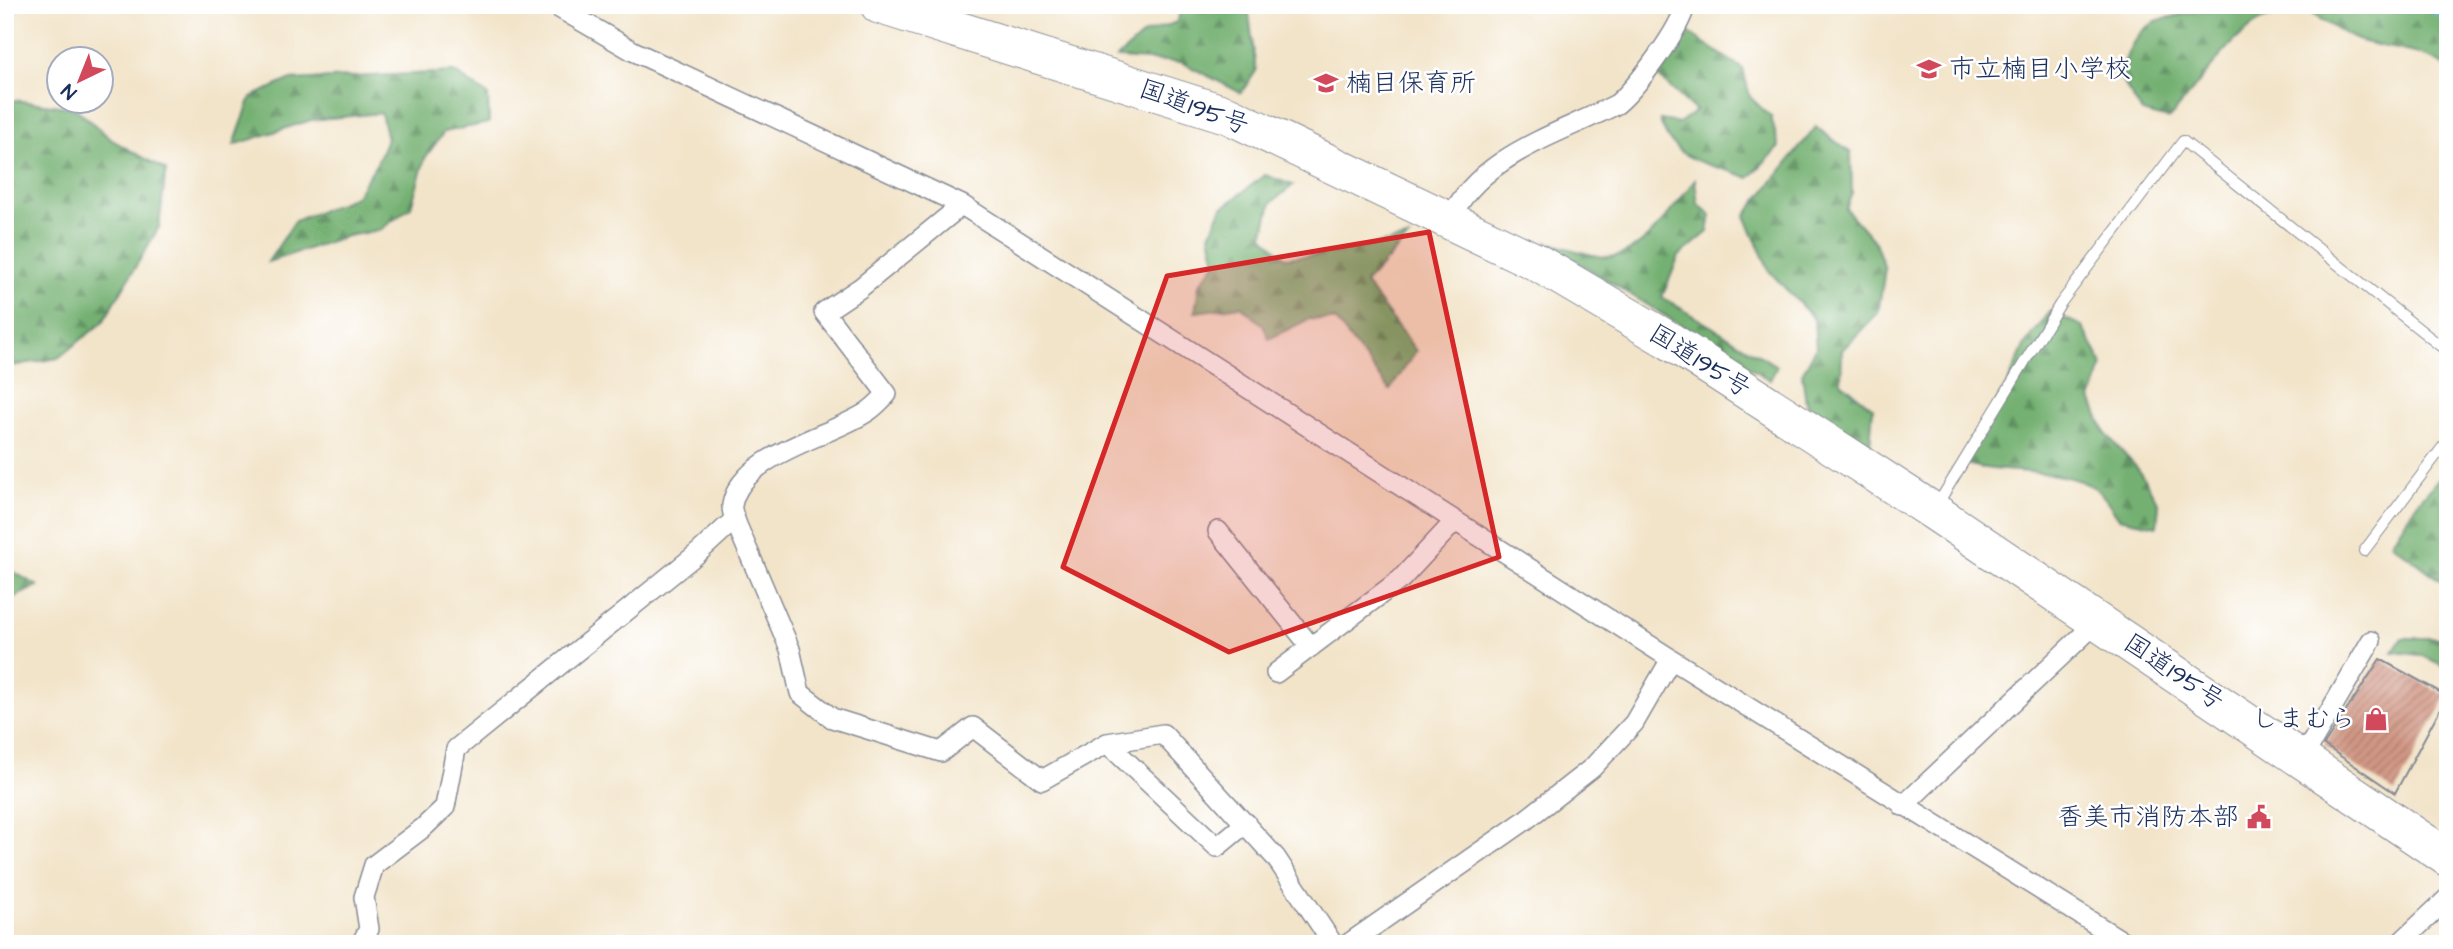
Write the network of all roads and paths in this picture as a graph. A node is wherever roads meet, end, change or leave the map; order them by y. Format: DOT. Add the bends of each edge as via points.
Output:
graph roads {
  1 [pos="554,5"];
  2 [pos="879,5"];
  3 [pos="1685,5"];
  4 [pos="962,205"];
  5 [pos="1450,220"];
  6 [pos="2448,352"];
  7 [pos="2448,440"];
  8 [pos="1933,511"];
  9 [pos="735,519"];
  10 [pos="1455,521"];
  11 [pos="1218,531"];
  12 [pos="2364,551"];
  13 [pos="2098,621"];
  14 [pos="2371,641"];
  15 [pos="1311,647"];
  16 [pos="1671,659"];
  17 [pos="1276,673"];
  18 [pos="1107,743"];
  19 [pos="2302,759"];
  20 [pos="1903,806"];
  21 [pos="1246,823"];
  22 [pos="2448,858"];
  23 [pos="2448,898"];
  24 [pos="362,944"];
  25 [pos="1333,944"];
  26 [pos="1348,944"];
  27 [pos="2127,944"];
  28 [pos="2399,944"];
  1 -- 4 [label="street" via="633,51"];
  2 -- 5 [label="highway, 国道195号" via="1228,115"];
  3 -- 5 [label="street" via="1675,28 1630,93 1486,172 1457,204"];
  4 -- 9 [label="street" via="824,312 887,394 867,412 793,447 746,476 731,508"];
  4 -- 10 [label="street"];
  5 -- 8 [label="highway, 国道195号" via="1536,262 1670,341"];
  6 -- 8 [label="lane" via="2183,141 2060,304"];
  7 -- 12 [label="lane"];
  8 -- 13 [label="highway, 国道195号"];
  9 -- 18 [label="street" via="790,649 800,693 832,718 941,752 973,727 1042,780"];
  9 -- 24 [label="street" via="456,749 445,807 374,865 364,897 369,929"];
  10 -- 15 [label="street" via="1401,579"];
  10 -- 16 [label="street"];
  11 -- 15 [label="street"];
  13 -- 19 [label="highway, 国道195号"];
  13 -- 20 [label="street"];
  14 -- 19 [label="street"];
  15 -- 17 [label="street"];
  16 -- 20 [label="street"];
  16 -- 26 [label="street" via="1634,723 1592,768"];
  18 -- 21 [label="street" via="1163,734"];
  18 -- 21 [label="street" via="1217,847"];
  19 -- 22 [label="highway, 国道195号"];
  20 -- 27 [label="street"];
  21 -- 25 [label="street" via="1276,858"];
  23 -- 28 [label="street"];
}
